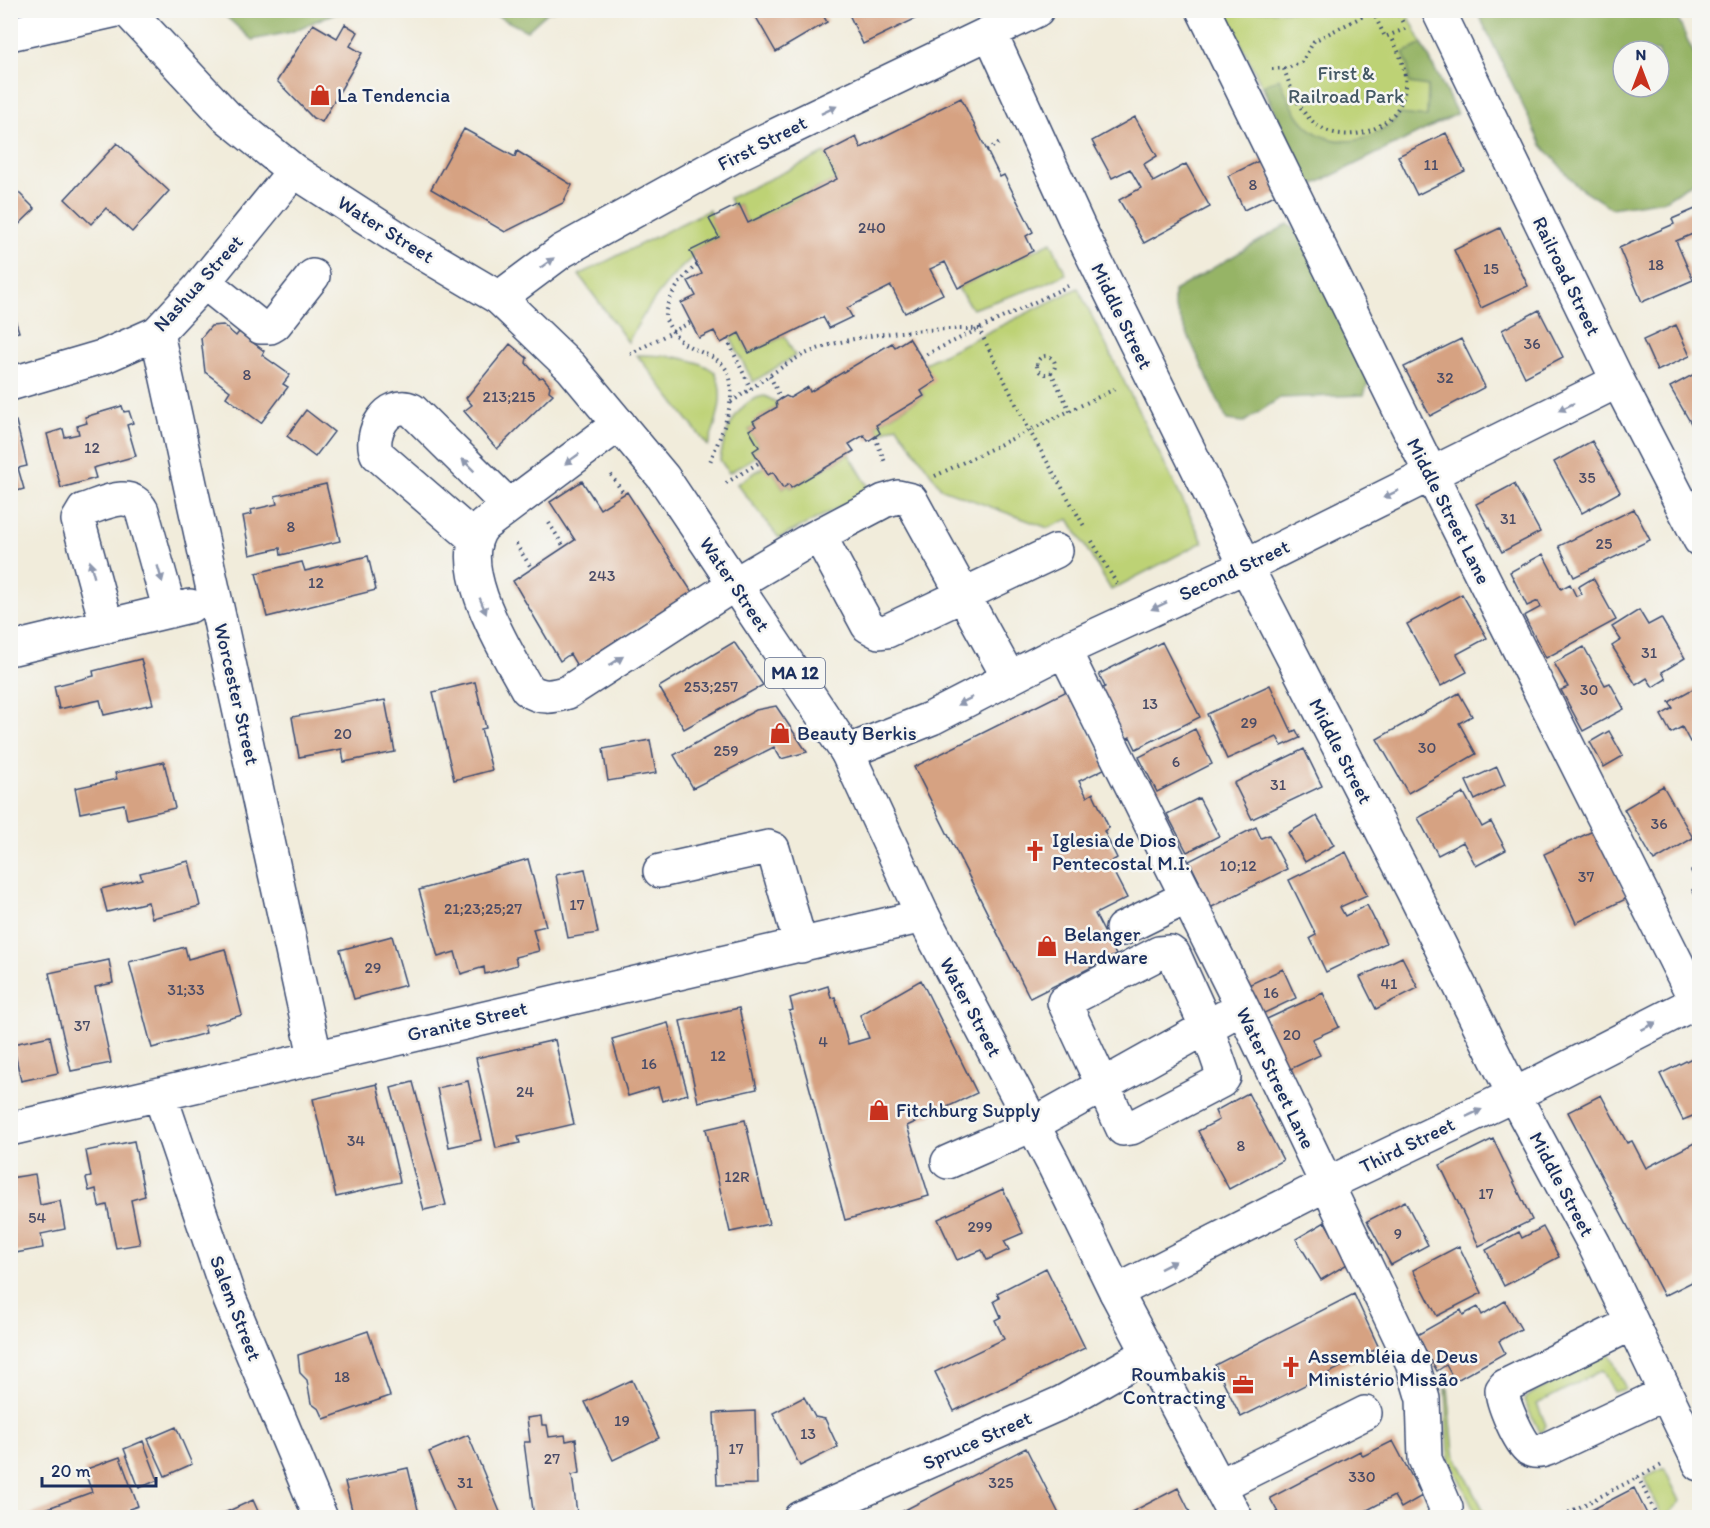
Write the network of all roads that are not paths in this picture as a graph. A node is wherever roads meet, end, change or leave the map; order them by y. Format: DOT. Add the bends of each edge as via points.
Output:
graph roads {
  1 [pos="117,10"];
  2 [pos="127,10"];
  3 [pos="1037,10"];
  4 [pos="1203,10"];
  5 [pos="1438,10"];
  6 [pos="990,33"];
  7 [pos="10,34"];
  8 [pos="294,171"];
  9 [pos="313,276"];
  10 [pos="204,282"];
  11 [pos="500,298"];
  12 [pos="157,333"];
  13 [pos="1618,381"];
  14 [pos="10,384"];
  15 [pos="619,424"];
  16 [pos="1431,474"];
  17 [pos="509,506"];
  18 [pos="819,536"];
  19 [pos="475,539"];
  20 [pos="1700,540"];
  21 [pos="1056,551"];
  22 [pos="1246,566"];
  23 [pos="735,584"];
  24 [pos="964,596"];
  25 [pos="215,600"];
  26 [pos="170,611"];
  27 [pos="107,626"];
  28 [pos="14,648"];
  29 [pos="1064,650"];
  30 [pos="1009,678"];
  31 [pos="847,752"];
  32 [pos="660,871"];
  33 [pos="1187,897"];
  34 [pos="923,916"];
  35 [pos="1122,929"];
  36 [pos="801,946"];
  37 [pos="1698,1004"];
  38 [pos="1242,1007"];
  39 [pos="1207,1028"];
  40 [pos="315,1056"];
  41 [pos="1102,1086"];
  42 [pos="160,1095"];
  43 [pos="1514,1095"];
  44 [pos="1032,1125"];
  45 [pos="10,1129"];
  46 [pos="948,1162"];
  47 [pos="1327,1184"];
  48 [pos="1116,1292"];
  49 [pos="1631,1323"];
  50 [pos="1149,1353"];
  51 [pos="1664,1394"];
  52 [pos="1365,1413"];
  53 [pos="1684,1463"];
  54 [pos="1219,1486"];
  55 [pos="321,1518"];
  56 [pos="800,1518"];
  57 [pos="1236,1518"];
  58 [pos="1444,1518"];
  1 -- 7 [label="main road"];
  2 -- 8 [label="main road, Water Street / MA 12" via="226,116"];
  3 -- 6 [label="main road, First Street"];
  4 -- 16 [label="main road, Middle Street Lane"];
  5 -- 13 [label="main road, Railroad Street"];
  11 -- 6 [label="main road, First Street, one-way" via="562,251 739,153"];
  6 -- 22 [label="main road, Middle Street" via="1080,230"];
  8 -- 10 [label="main road, Nashua Street"];
  8 -- 11 [label="main road, Water Street / MA 12"];
  9 -- 10 [label="main road" via="275,324 266,328"];
  10 -- 12 [label="main road, Nashua Street"];
  11 -- 15 [label="main road, Water Street / MA 12" via="570,367"];
  12 -- 14 [label="main road, Nashua Street" via="105,356"];
  12 -- 25 [label="main road, Worcester Street"];
  13 -- 16 [label="main road, Second Street, one-way"];
  13 -- 20 [label="main road, Railroad Street"];
  15 -- 17 [label="main road, one-way"];
  15 -- 23 [label="main road, Water Street / MA 12" via="663,477"];
  16 -- 22 [label="main road, Second Street, one-way"];
  16 -- 37 [label="main road, Middle Street Lane"];
  17 -- 19 [label="main road" via="484,525"];
  17 -- 19 [label="main road, one-way" via="412,410 401,407 392,411 376,430 373,442 377,454"];
  18 -- 23 [label="main road"];
  18 -- 24 [label="main road" via="873,629 887,631"];
  18 -- 24 [label="main road" via="884,501 898,497 911,500"];
  19 -- 23 [label="main road, one-way" via="477,580 484,610 526,689 543,697 568,692"];
  21 -- 24 [label="main road"];
  22 -- 29 [label="main road, Second Street, one-way"];
  22 -- 43 [label="main road, Middle Street"];
  23 -- 31 [label="main road, Water Street / MA 12"];
  24 -- 30 [label="main road"];
  25 -- 26 [label="main road"];
  25 -- 40 [label="main road, Worcester Street"];
  26 -- 27 [label="main road"];
  27 -- 26 [label="main road, one-way" via="78,520 84,510 124,498 134,501 142,511"];
  27 -- 28 [label="main road"];
  29 -- 30 [label="main road, Second Street"];
  29 -- 33 [label="main road, Water Street Lane"];
  30 -- 31 [label="main road, Second Street, one-way" via="932,718"];
  31 -- 34 [label="main road, Water Street / MA 12"];
  32 -- 36 [label="main road" via="773,849"];
  33 -- 35 [label="main road"];
  33 -- 38 [label="main road, Water Street Lane"];
  34 -- 36 [label="main road, Granite Street"];
  34 -- 44 [label="main road, Water Street / MA 12"];
  36 -- 40 [label="main road, Granite Street"];
  43 -- 37 [label="main road, Third Street, one-way"];
  38 -- 39 [label="main road"];
  38 -- 47 [label="main road, Water Street Lane"];
  39 -- 41 [label="main road"];
  39 -- 41 [label="main road" via="1224,1071 1221,1081 1127,1129"];
  39 -- 41 [label="main road" via="1170,952 1159,953 1066,998 1064,1007"];
  40 -- 42 [label="main road, Granite Street"];
  41 -- 44 [label="main road"];
  42 -- 45 [label="main road, Granite Street"];
  42 -- 55 [label="main road, Salem Street" via="230,1300"];
  47 -- 43 [label="main road, Third Street, one-way"];
  43 -- 49 [label="main road, Middle Street" via="1594,1244"];
  44 -- 46 [label="main road"];
  44 -- 48 [label="main road, Water Street / MA 12"];
  48 -- 47 [label="main road, Third Street, one-way"];
  47 -- 58 [label="main road, Water Street Lane" via="1418,1380 1423,1399 1425,1459 1446,1508"];
  48 -- 50 [label="main road, Water Street / MA 12"];
  49 -- 51 [label="main road, Middle Street"];
  49 -- 51 [label="main road" via="1505,1386 1504,1406 1527,1448 1535,1451 1547,1449"];
  50 -- 54 [label="main road, Water Street / MA 12"];
  50 -- 56 [label="main road, Spruce Street" via="1063,1402"];
  51 -- 53 [label="main road, Middle Street"];
  52 -- 54 [label="main road"];
  54 -- 57 [label="main road, Water Street / MA 12"];
}
